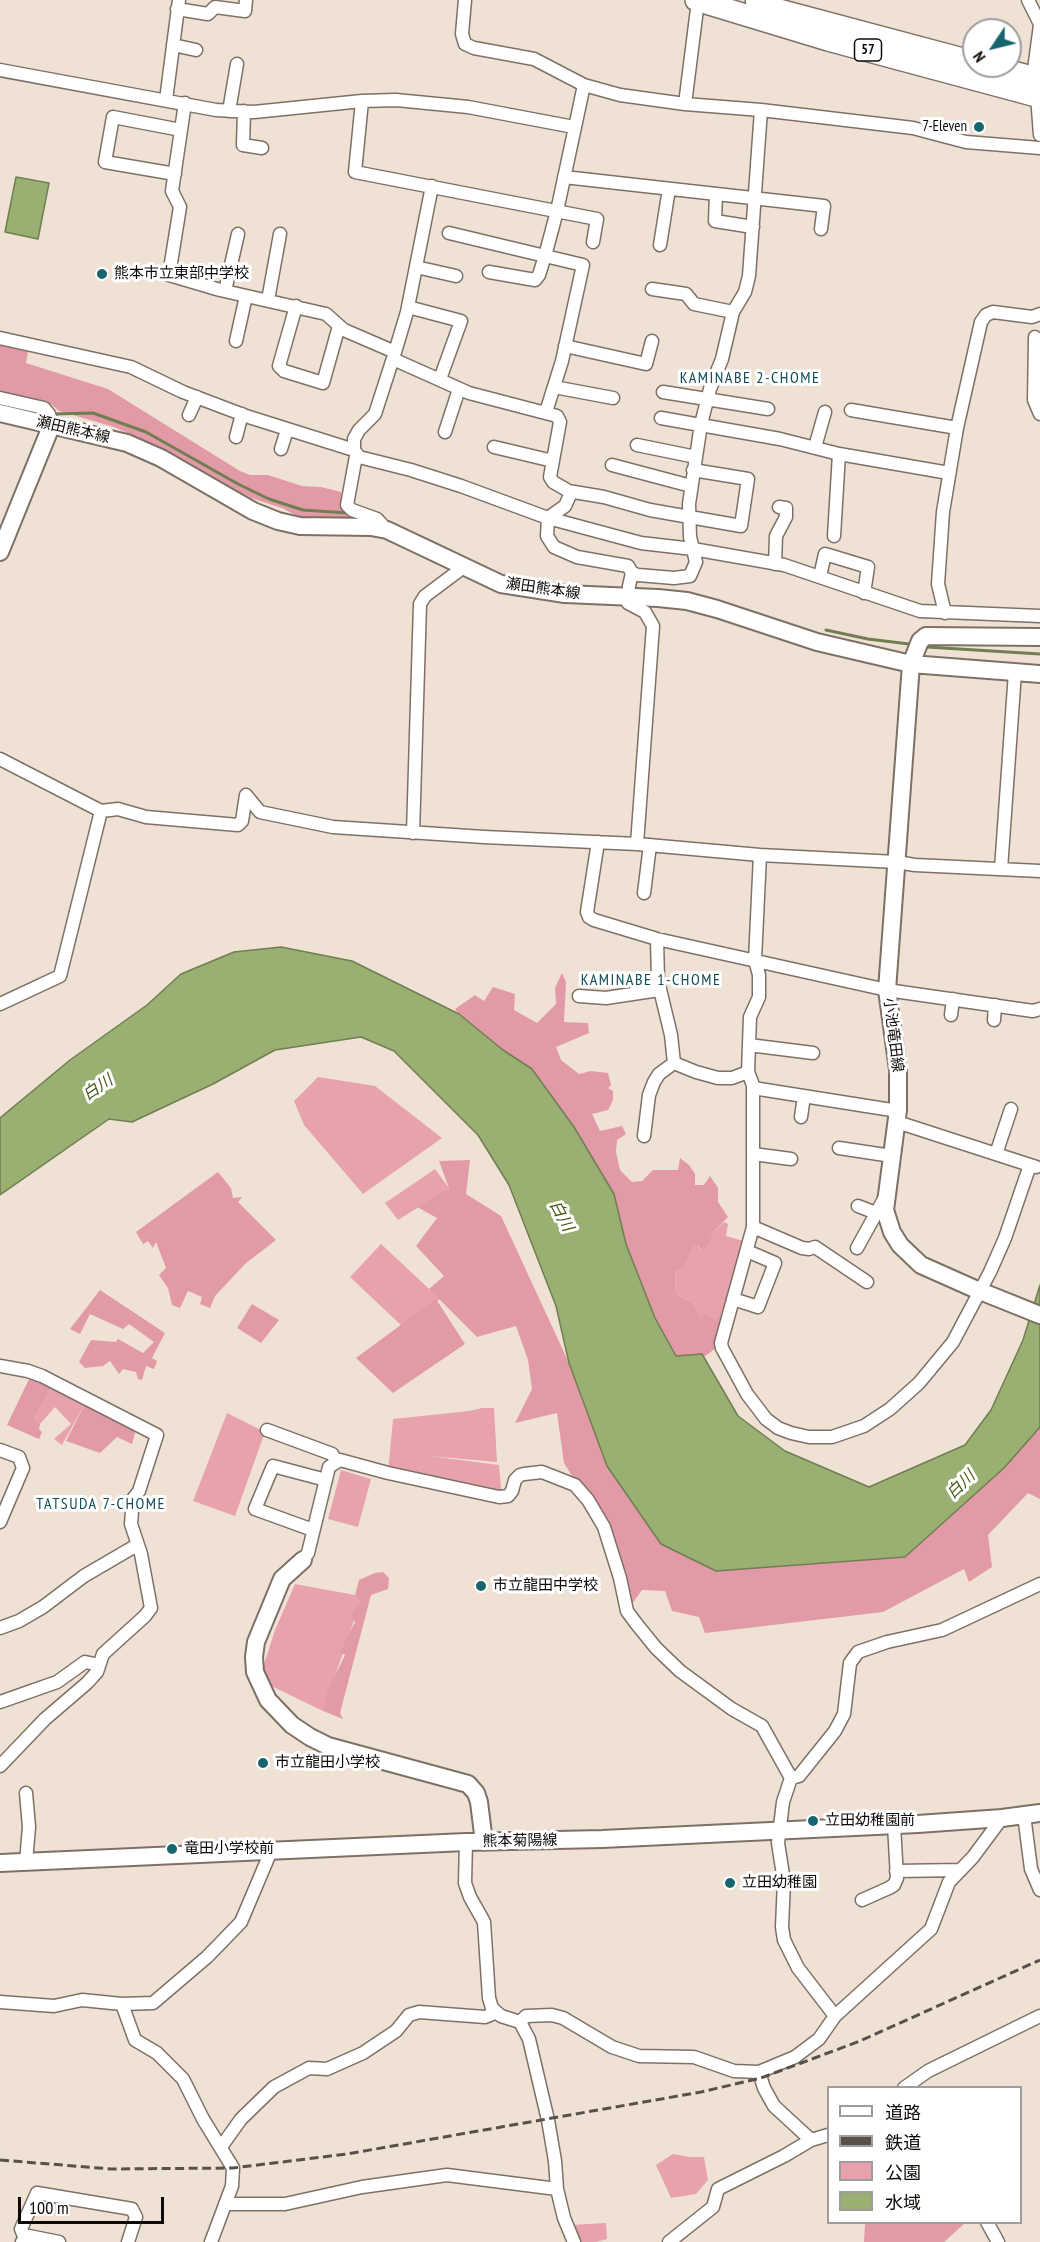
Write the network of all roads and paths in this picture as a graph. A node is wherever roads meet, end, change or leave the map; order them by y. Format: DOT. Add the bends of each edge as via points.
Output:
graph roads {
  1 [pos="246,0"];
  2 [pos="465,0"];
  3 [pos="697,0"];
  4 [pos="1028,0"];
  5 [pos="749,1"];
  6 [pos="178,5"];
  7 [pos="1040,24"];
  8 [pos="173,45"];
  9 [pos="196,50"];
  10 [pos="962,59"];
  11 [pos="240,66"];
  12 [pos="0,70"];
  13 [pos="1017,78"];
  14 [pos="584,85"];
  15 [pos="1037,87"];
  16 [pos="166,100"];
  17 [pos="362,101"];
  18 [pos="185,103"];
  19 [pos="685,104"];
  20 [pos="761,110"];
  21 [pos="236,111"];
  22 [pos="574,127"];
  23 [pos="181,130"];
  24 [pos="1040,135"];
  25 [pos="262,148"];
  26 [pos="1040,148"];
  27 [pos="175,174"];
  28 [pos="564,177"];
  29 [pos="432,186"];
  30 [pos="669,189"];
  31 [pos="716,194"];
  32 [pos="754,198"];
  33 [pos="557,211"];
  34 [pos="753,227"];
  35 [pos="821,229"];
  36 [pos="449,233"];
  37 [pos="238,234"];
  38 [pos="280,234"];
  39 [pos="593,242"];
  40 [pos="660,245"];
  41 [pos="545,256"];
  42 [pos="416,267"];
  43 [pos="489,272"];
  44 [pos="456,276"];
  45 [pos="652,289"];
  46 [pos="225,291"];
  47 [pos="246,296"];
  48 [pos="268,300"];
  49 [pos="296,306"];
  50 [pos="408,307"];
  51 [pos="733,312"];
  52 [pos="1040,314"];
  53 [pos="339,326"];
  54 [pos="1035,337"];
  55 [pos="0,338"];
  56 [pos="236,341"];
  57 [pos="652,341"];
  58 [pos="565,346"];
  59 [pos="394,355"];
  60 [pos="440,379"];
  61 [pos="554,387"];
  62 [pos="459,389"];
  63 [pos="663,393"];
  64 [pos="197,397"];
  65 [pos="0,398"];
  66 [pos="613,398"];
  67 [pos="707,399"];
  68 [pos="768,409"];
  69 [pos="851,410"];
  70 [pos="825,411"];
  71 [pos="546,412"];
  72 [pos="0,413"];
  73 [pos="242,414"];
  74 [pos="1040,414"];
  75 [pos="189,415"];
  76 [pos="661,418"];
  77 [pos="52,424"];
  78 [pos="701,424"];
  79 [pos="957,428"];
  80 [pos="287,430"];
  81 [pos="445,432"];
  82 [pos="236,437"];
  83 [pos="637,445"];
  84 [pos="494,447"];
  85 [pos="814,447"];
  86 [pos="281,449"];
  87 [pos="355,453"];
  88 [pos="839,454"];
  89 [pos="696,457"];
  90 [pos="553,461"];
  91 [pos="612,465"];
  92 [pos="693,470"];
  93 [pos="949,473"];
  94 [pos="691,486"];
  95 [pos="568,491"];
  96 [pos="786,508"];
  97 [pos="548,518"];
  98 [pos="688,518"];
  99 [pos="387,530"];
  100 [pos="834,536"];
  101 [pos="693,549"];
  102 [pos="0,552"];
  103 [pos="775,564"];
  104 [pos="465,566"];
  105 [pos="632,573"];
  106 [pos="820,576"];
  107 [pos="864,593"];
  108 [pos="628,597"];
  109 [pos="945,613"];
  110 [pos="1040,615"];
  111 [pos="1040,637"];
  112 [pos="911,664"];
  113 [pos="1015,672"];
  114 [pos="1040,674"];
  115 [pos="0,759"];
  116 [pos="100,811"];
  117 [pos="413,833"];
  118 [pos="598,842"];
  119 [pos="644,844"];
  120 [pos="760,855"];
  121 [pos="896,862"];
  122 [pos="1001,869"];
  123 [pos="1040,871"];
  124 [pos="644,893"];
  125 [pos="657,939"];
  126 [pos="755,960"];
  127 [pos="659,990"];
  128 [pos="887,990"];
  129 [pos="579,996"];
  130 [pos="953,999"];
  131 [pos="0,1005"];
  132 [pos="995,1005"];
  133 [pos="1040,1009"];
  134 [pos="951,1015"];
  135 [pos="994,1020"];
  136 [pos="749,1045"];
  137 [pos="813,1053"];
  138 [pos="674,1063"];
  139 [pos="748,1072"];
  140 [pos="753,1088"];
  141 [pos="804,1096"];
  142 [pos="1011,1109"];
  143 [pos="801,1117"];
  144 [pos="898,1117"];
  145 [pos="644,1136"];
  146 [pos="839,1148"];
  147 [pos="753,1154"];
  148 [pos="996,1154"];
  149 [pos="892,1156"];
  150 [pos="791,1159"];
  151 [pos="886,1195"];
  152 [pos="858,1206"];
  153 [pos="876,1214"];
  154 [pos="753,1227"];
  155 [pos="857,1248"];
  156 [pos="747,1251"];
  157 [pos="867,1282"];
  158 [pos="980,1291"];
  159 [pos="733,1299"];
  160 [pos="1040,1315"];
  161 [pos="0,1366"];
  162 [pos="267,1430"];
  163 [pos="0,1450"];
  164 [pos="337,1462"];
  165 [pos="326,1480"];
  166 [pos="0,1522"];
  167 [pos="314,1530"];
  168 [pos="137,1545"];
  169 [pos="303,1560"];
  170 [pos="1040,1584"];
  171 [pos="0,1628"];
  172 [pos="99,1665"];
  173 [pos="0,1702"];
  174 [pos="0,1766"];
  175 [pos="791,1778"];
  176 [pos="26,1793"];
  177 [pos="1032,1814"];
  178 [pos="1002,1818"];
  179 [pos="894,1825"];
  180 [pos="779,1830"];
  181 [pos="466,1842"];
  182 [pos="484,1842"];
  183 [pos="271,1851"];
  184 [pos="26,1862"];
  185 [pos="0,1863"];
  186 [pos="961,1870"];
  187 [pos="896,1871"];
  188 [pos="1040,1890"];
  189 [pos="862,1900"];
  190 [pos="0,2002"];
  191 [pos="122,2004"];
  192 [pos="495,2013"];
  193 [pos="835,2016"];
  194 [pos="1040,2016"];
  195 [pos="520,2022"];
  196 [pos="759,2072"];
  197 [pos="907,2086"];
  198 [pos="827,2135"];
  199 [pos="811,2140"];
  200 [pos="221,2147"];
  201 [pos="557,2189"];
  202 [pos="225,2204"];
  203 [pos="988,2224"];
  204 [pos="23,2240"];
  205 [pos="59,2242"];
  206 [pos="128,2242"];
  207 [pos="212,2242"];
  208 [pos="574,2242"];
  209 [pos="669,2242"];
  210 [pos="998,2242"];
  1 -- 6 [label="street" via="245,11 215,7 208,14"];
  2 -- 14 [label="street" via="465,45 529,58"];
  3 -- 15 [label="highway, 57" via="828,40"];
  3 -- 19 [label="street"];
  4 -- 7 [label="street"];
  5 -- 10 [label="highway, 57"];
  6 -- 8 [label="street"];
  7 -- 15 [label="street"];
  8 -- 9 [label="street"];
  8 -- 16 [label="street"];
  11 -- 21 [label="street"];
  12 -- 16 [label="street"];
  13 -- 15 [label="highway"];
  14 -- 19 [label="street" via="620,95"];
  14 -- 22 [label="street"];
  15 -- 24 [label="street"];
  16 -- 18 [label="street"];
  17 -- 21 [label="street"];
  17 -- 22 [label="street" via="468,107"];
  17 -- 29 [label="street" via="356,172"];
  18 -- 21 [label="street"];
  18 -- 23 [label="street"];
  19 -- 20 [label="street"];
  20 -- 26 [label="street" via="913,128 966,142"];
  20 -- 32 [label="street"];
  21 -- 25 [label="street" via="243,145"];
  22 -- 28 [label="street"];
  23 -- 27 [label="street"];
  23 -- 27 [label="street" via="113,117 105,162"];
  27 -- 46 [label="street" via="172,193 180,207 168,274"];
  28 -- 30 [label="street"];
  28 -- 33 [label="street"];
  29 -- 33 [label="street"];
  29 -- 42 [label="street"];
  30 -- 31 [label="street"];
  30 -- 40 [label="street"];
  31 -- 32 [label="street"];
  31 -- 34 [label="street" via="715,221"];
  32 -- 34 [label="street"];
  32 -- 35 [label="street" via="824,206"];
  33 -- 39 [label="street" via="597,219"];
  33 -- 41 [label="street"];
  34 -- 51 [label="street" via="747,287"];
  36 -- 41 [label="street"];
  37 -- 46 [label="street"];
  38 -- 48 [label="street"];
  41 -- 43 [label="street" via="535,280"];
  41 -- 58 [label="street" via="583,265"];
  42 -- 44 [label="street"];
  42 -- 50 [label="street"];
  45 -- 51 [label="street" via="686,294 694,304"];
  46 -- 47 [label="street"];
  47 -- 48 [label="street"];
  47 -- 56 [label="street"];
  48 -- 49 [label="street"];
  49 -- 53 [label="street" via="326,314"];
  49 -- 53 [label="street" via="280,363 284,371 322,383"];
  50 -- 59 [label="street"];
  50 -- 60 [label="street" via="462,318"];
  51 -- 67 [label="street"];
  52 -- 79 [label="street" via="1032,317 993,312 982,318"];
  53 -- 59 [label="street"];
  54 -- 74 [label="street" via="1034,400"];
  55 -- 64 [label="street" via="122,364"];
  57 -- 58 [label="street" via="646,364"];
  58 -- 61 [label="street"];
  59 -- 60 [label="street"];
  59 -- 87 [label="street" via="375,414 356,435"];
  60 -- 62 [label="street"];
  61 -- 66 [label="street"];
  61 -- 71 [label="street"];
  62 -- 71 [label="street"];
  62 -- 81 [label="street"];
  63 -- 67 [label="street"];
  64 -- 73 [label="street"];
  64 -- 75 [label="street"];
  65 -- 77 [label="street" via="44,408"];
  67 -- 68 [label="street"];
  67 -- 78 [label="street"];
  69 -- 79 [label="street"];
  70 -- 85 [label="street"];
  71 -- 90 [label="street" via="557,416 560,422"];
  72 -- 77 [label="main road, 瀬田熊本線"];
  73 -- 80 [label="street"];
  73 -- 82 [label="street"];
  76 -- 78 [label="street"];
  77 -- 99 [label="main road, 瀬田熊本線" via="127,443 278,521 311,527"];
  77 -- 102 [label="main road"];
  78 -- 85 [label="street"];
  78 -- 89 [label="street"];
  79 -- 93 [label="street"];
  80 -- 86 [label="street"];
  80 -- 87 [label="street"];
  83 -- 89 [label="street"];
  84 -- 90 [label="street"];
  85 -- 88 [label="street"];
  87 -- 97 [label="street" via="364,460 411,470"];
  87 -- 99 [label="street" via="347,505 377,519"];
  88 -- 93 [label="street"];
  88 -- 100 [label="street"];
  89 -- 92 [label="street"];
  90 -- 95 [label="street" via="551,480"];
  91 -- 94 [label="street"];
  92 -- 94 [label="street"];
  92 -- 98 [label="street" via="748,479 741,525"];
  93 -- 109 [label="street" via="938,584"];
  94 -- 98 [label="street"];
  95 -- 97 [label="street" via="567,504"];
  95 -- 98 [label="street"];
  96 -- 103 [label="street" via="786,519 776,536"];
  97 -- 101 [label="street" via="641,543"];
  97 -- 105 [label="street" via="547,536 557,550 628,566"];
  98 -- 101 [label="street"];
  99 -- 104 [label="main road, 瀬田熊本線"];
  101 -- 103 [label="street"];
  101 -- 105 [label="street" via="696,566 687,577"];
  103 -- 106 [label="street"];
  104 -- 108 [label="main road, 瀬田熊本線" via="501,584 565,594"];
  104 -- 117 [label="street" via="420,604"];
  105 -- 108 [label="street"];
  106 -- 107 [label="street"];
  106 -- 107 [label="street" via="825,554 868,567"];
  107 -- 109 [label="street" via="920,611"];
  108 -- 112 [label="main road, 瀬田熊本線" via="717,609 817,642"];
  108 -- 119 [label="street" via="628,603 645,612 653,626"];
  109 -- 110 [label="street"];
  111 -- 112 [label="main road" via="926,636"];
  112 -- 113 [label="main road, 瀬田熊本線"];
  112 -- 121 [label="main road, 小池竜田線"];
  113 -- 114 [label="main road, 瀬田熊本線"];
  113 -- 122 [label="street"];
  115 -- 116 [label="street"];
  116 -- 117 [label="street" via="118,809 146,817 238,825 246,795 260,812 333,826"];
  116 -- 131 [label="street" via="60,976"];
  117 -- 118 [label="street"];
  118 -- 119 [label="street"];
  118 -- 125 [label="street" via="588,916"];
  119 -- 120 [label="street"];
  119 -- 124 [label="street"];
  120 -- 121 [label="street"];
  120 -- 126 [label="street"];
  121 -- 122 [label="street"];
  121 -- 128 [label="main road, 小池竜田線"];
  122 -- 123 [label="street"];
  125 -- 126 [label="street"];
  125 -- 127 [label="street"];
  126 -- 128 [label="street"];
  126 -- 136 [label="street" via="759,997 750,1017"];
  127 -- 129 [label="street" via="606,998"];
  127 -- 138 [label="street"];
  128 -- 130 [label="street"];
  128 -- 144 [label="main road, 小池竜田線" via="898,1070"];
  130 -- 132 [label="street"];
  130 -- 134 [label="street"];
  132 -- 133 [label="street"];
  132 -- 135 [label="street"];
  136 -- 137 [label="street"];
  136 -- 139 [label="street"];
  138 -- 139 [label="street" via="718,1078"];
  138 -- 145 [label="street" via="654,1082"];
  139 -- 140 [label="street"];
  140 -- 141 [label="street"];
  140 -- 147 [label="street"];
  141 -- 143 [label="street"];
  141 -- 144 [label="street"];
  142 -- 148 [label="street"];
  144 -- 148 [label="street"];
  144 -- 149 [label="main road, 小池竜田線"];
  146 -- 149 [label="street"];
  147 -- 150 [label="street"];
  147 -- 154 [label="street"];
  148 -- 158 [label="street" via="1033,1166"];
  149 -- 151 [label="main road, 小池竜田線"];
  151 -- 153 [label="street"];
  151 -- 158 [label="main road, 小池竜田線" via="885,1210 892,1232 911,1257 932,1271"];
  152 -- 153 [label="street"];
  153 -- 155 [label="street"];
  154 -- 156 [label="street"];
  154 -- 157 [label="street" via="802,1248 815,1247"];
  156 -- 159 [label="street"];
  156 -- 159 [label="street" via="775,1263 758,1307"];
  158 -- 159 [label="street" via="953,1342 906,1395 864,1426 825,1437 801,1436 778,1428 747,1394 721,1343"];
  158 -- 160 [label="main road, 小池竜田線"];
  161 -- 168 [label="street" via="42,1376 157,1435 134,1499 131,1524"];
  162 -- 164 [label="street" via="332,1454"];
  163 -- 166 [label="street" via="19,1457 23,1468"];
  164 -- 165 [label="street" via="329,1467"];
  164 -- 175 [label="street" via="499,1497 508,1496 515,1480 524,1474 542,1472 574,1485 604,1527 627,1611 635,1622 680,1671 762,1726"];
  165 -- 167 [label="street"];
  165 -- 167 [label="street" via="273,1466 255,1509"];
  167 -- 169 [label="street"];
  168 -- 171 [label="street" via="84,1576 43,1607"];
  168 -- 172 [label="street" via="151,1608 103,1654"];
  169 -- 182 [label="main road" via="282,1579 256,1642 255,1672 268,1700 292,1725 328,1746 468,1784 479,1802"];
  170 -- 175 [label="street" via="942,1630 858,1652 850,1663 844,1714 835,1731 800,1776"];
  172 -- 173 [label="street" via="85,1662 57,1682"];
  172 -- 174 [label="street" via="87,1683"];
  175 -- 180 [label="street"];
  176 -- 184 [label="street"];
  177 -- 178 [label="main road, 熊本菊陽線"];
  177 -- 188 [label="street" via="1031,1869"];
  178 -- 179 [label="main road, 熊本菊陽線"];
  178 -- 186 [label="street"];
  179 -- 180 [label="main road, 熊本菊陽線"];
  179 -- 187 [label="street"];
  180 -- 182 [label="main road, 熊本菊陽線"];
  180 -- 193 [label="street" via="784,1881 783,1940 798,1968"];
  181 -- 182 [label="main road, 熊本菊陽線"];
  181 -- 183 [label="main road, 熊本菊陽線"];
  181 -- 192 [label="street" via="465,1883 483,1922 489,1998"];
  183 -- 184 [label="main road, 熊本菊陽線"];
  183 -- 191 [label="street" via="241,1922 153,2003"];
  184 -- 185 [label="main road, 熊本菊陽線"];
  186 -- 187 [label="street"];
  186 -- 193 [label="street" via="950,1882 931,1929"];
  187 -- 189 [label="street" via="894,1885"];
  190 -- 191 [label="street" via="54,2006 82,2000"];
  191 -- 200 [label="street" via="135,2040 157,2053 183,2079"];
  192 -- 195 [label="street"];
  192 -- 200 [label="street" via="485,2017 419,2012 409,2015 396,2031 363,2053 327,2069 309,2068 274,2087 237,2124"];
  193 -- 196 [label="street" via="819,2039 795,2057"];
  194 -- 197 [label="street" via="928,2070"];
  195 -- 196 [label="street" via="526,2016 552,2015 612,2047 639,2056 694,2057 734,2071"];
  195 -- 201 [label="street" via="529,2039 548,2120"];
  196 -- 199 [label="street" via="774,2106"];
  198 -- 199 [label="street"];
  199 -- 209 [label="street" via="718,2189 713,2207"];
  200 -- 202 [label="street" via="233,2168"];
  201 -- 202 [label="street" via="447,2175 362,2187 285,2205"];
  201 -- 208 [label="street"];
  202 -- 207 [label="street"];
  203 -- 210 [label="street"];
  204 -- 205 [label="street" via="29,2236"];
  204 -- 206 [label="street" via="21,2229 37,2193 132,2209 136,2217"];
}
